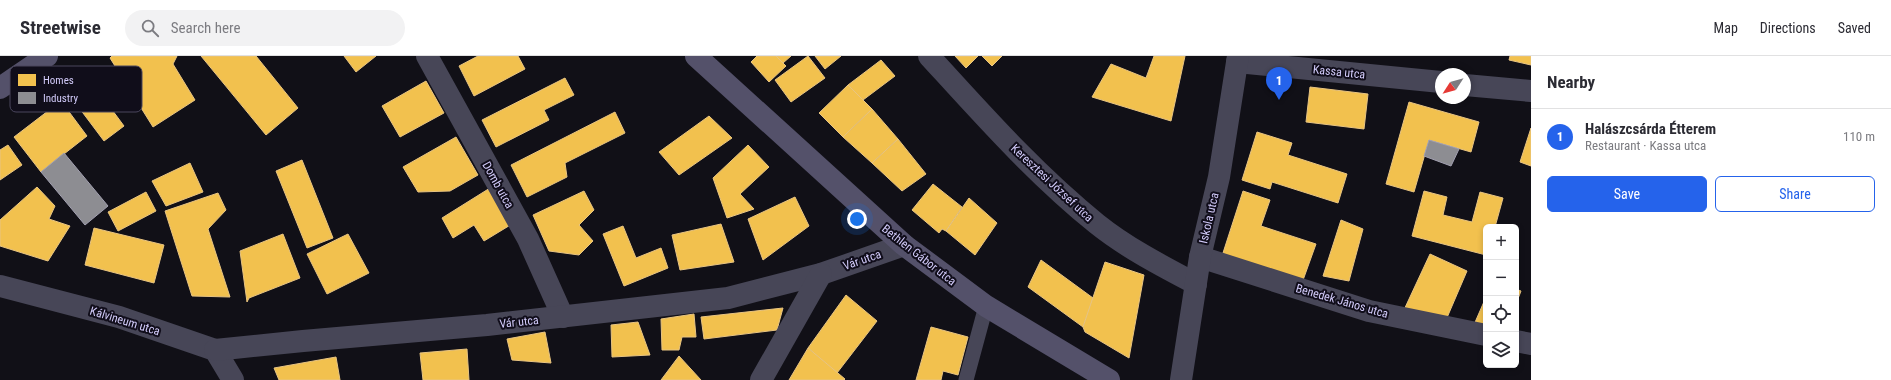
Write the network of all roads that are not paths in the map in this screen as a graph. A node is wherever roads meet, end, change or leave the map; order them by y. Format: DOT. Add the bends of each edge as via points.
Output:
graph roads {
  1 [pos="47,56"];
  2 [pos="427,56"];
  3 [pos="696,56"];
  4 [pos="929,56"];
  5 [pos="1237,59"];
  6 [pos="32,66"];
  7 [pos="10,81"];
  8 [pos="1435,81"];
  9 [pos="1471,86"];
  10 [pos="0,88"];
  11 [pos="1531,91"];
  12 [pos="904,245"];
  13 [pos="1200,257"];
  14 [pos="821,274"];
  15 [pos="1196,284"];
  16 [pos="0,286"];
  17 [pos="986,306"];
  18 [pos="563,317"];
  19 [pos="1483,334"];
  20 [pos="1519,342"];
  21 [pos="1531,344"];
  22 [pos="215,350"];
  23 [pos="233,380"];
  24 [pos="762,380"];
  25 [pos="966,380"];
  26 [pos="1109,380"];
  27 [pos="1181,380"];
  1 -- 6 [label="main road"];
  2 -- 18 [label="street, Domb utca" via="528,239"];
  3 -- 12 [label="main road, Bethlen Gábor utca"];
  4 -- 15 [label="street, Keresztesi József utca" via="1018,153 1097,224 1144,256"];
  5 -- 8 [label="street, Kassa utca"];
  5 -- 13 [label="street, Iskola utca" via="1219,177"];
  7 -- 10 [label="main road"];
  9 -- 11 [label="street"];
  12 -- 14 [label="street, Vár utca"];
  12 -- 17 [label="main road, Bethlen Gábor utca"];
  13 -- 15 [label="street, Iskola utca"];
  13 -- 19 [label="street, Benedek János utca" via="1369,311"];
  14 -- 18 [label="street, Vár utca" via="728,298"];
  14 -- 24 [label="street"];
  15 -- 27 [label="street, Iskola utca"];
  16 -- 22 [label="street, Kálvineum utca" via="119,317"];
  17 -- 25 [label="lane"];
  17 -- 26 [label="main road, Bethlen Gábor utca"];
  18 -- 22 [label="street, Vár utca"];
  20 -- 21 [label="street"];
  22 -- 23 [label="street"];
}
